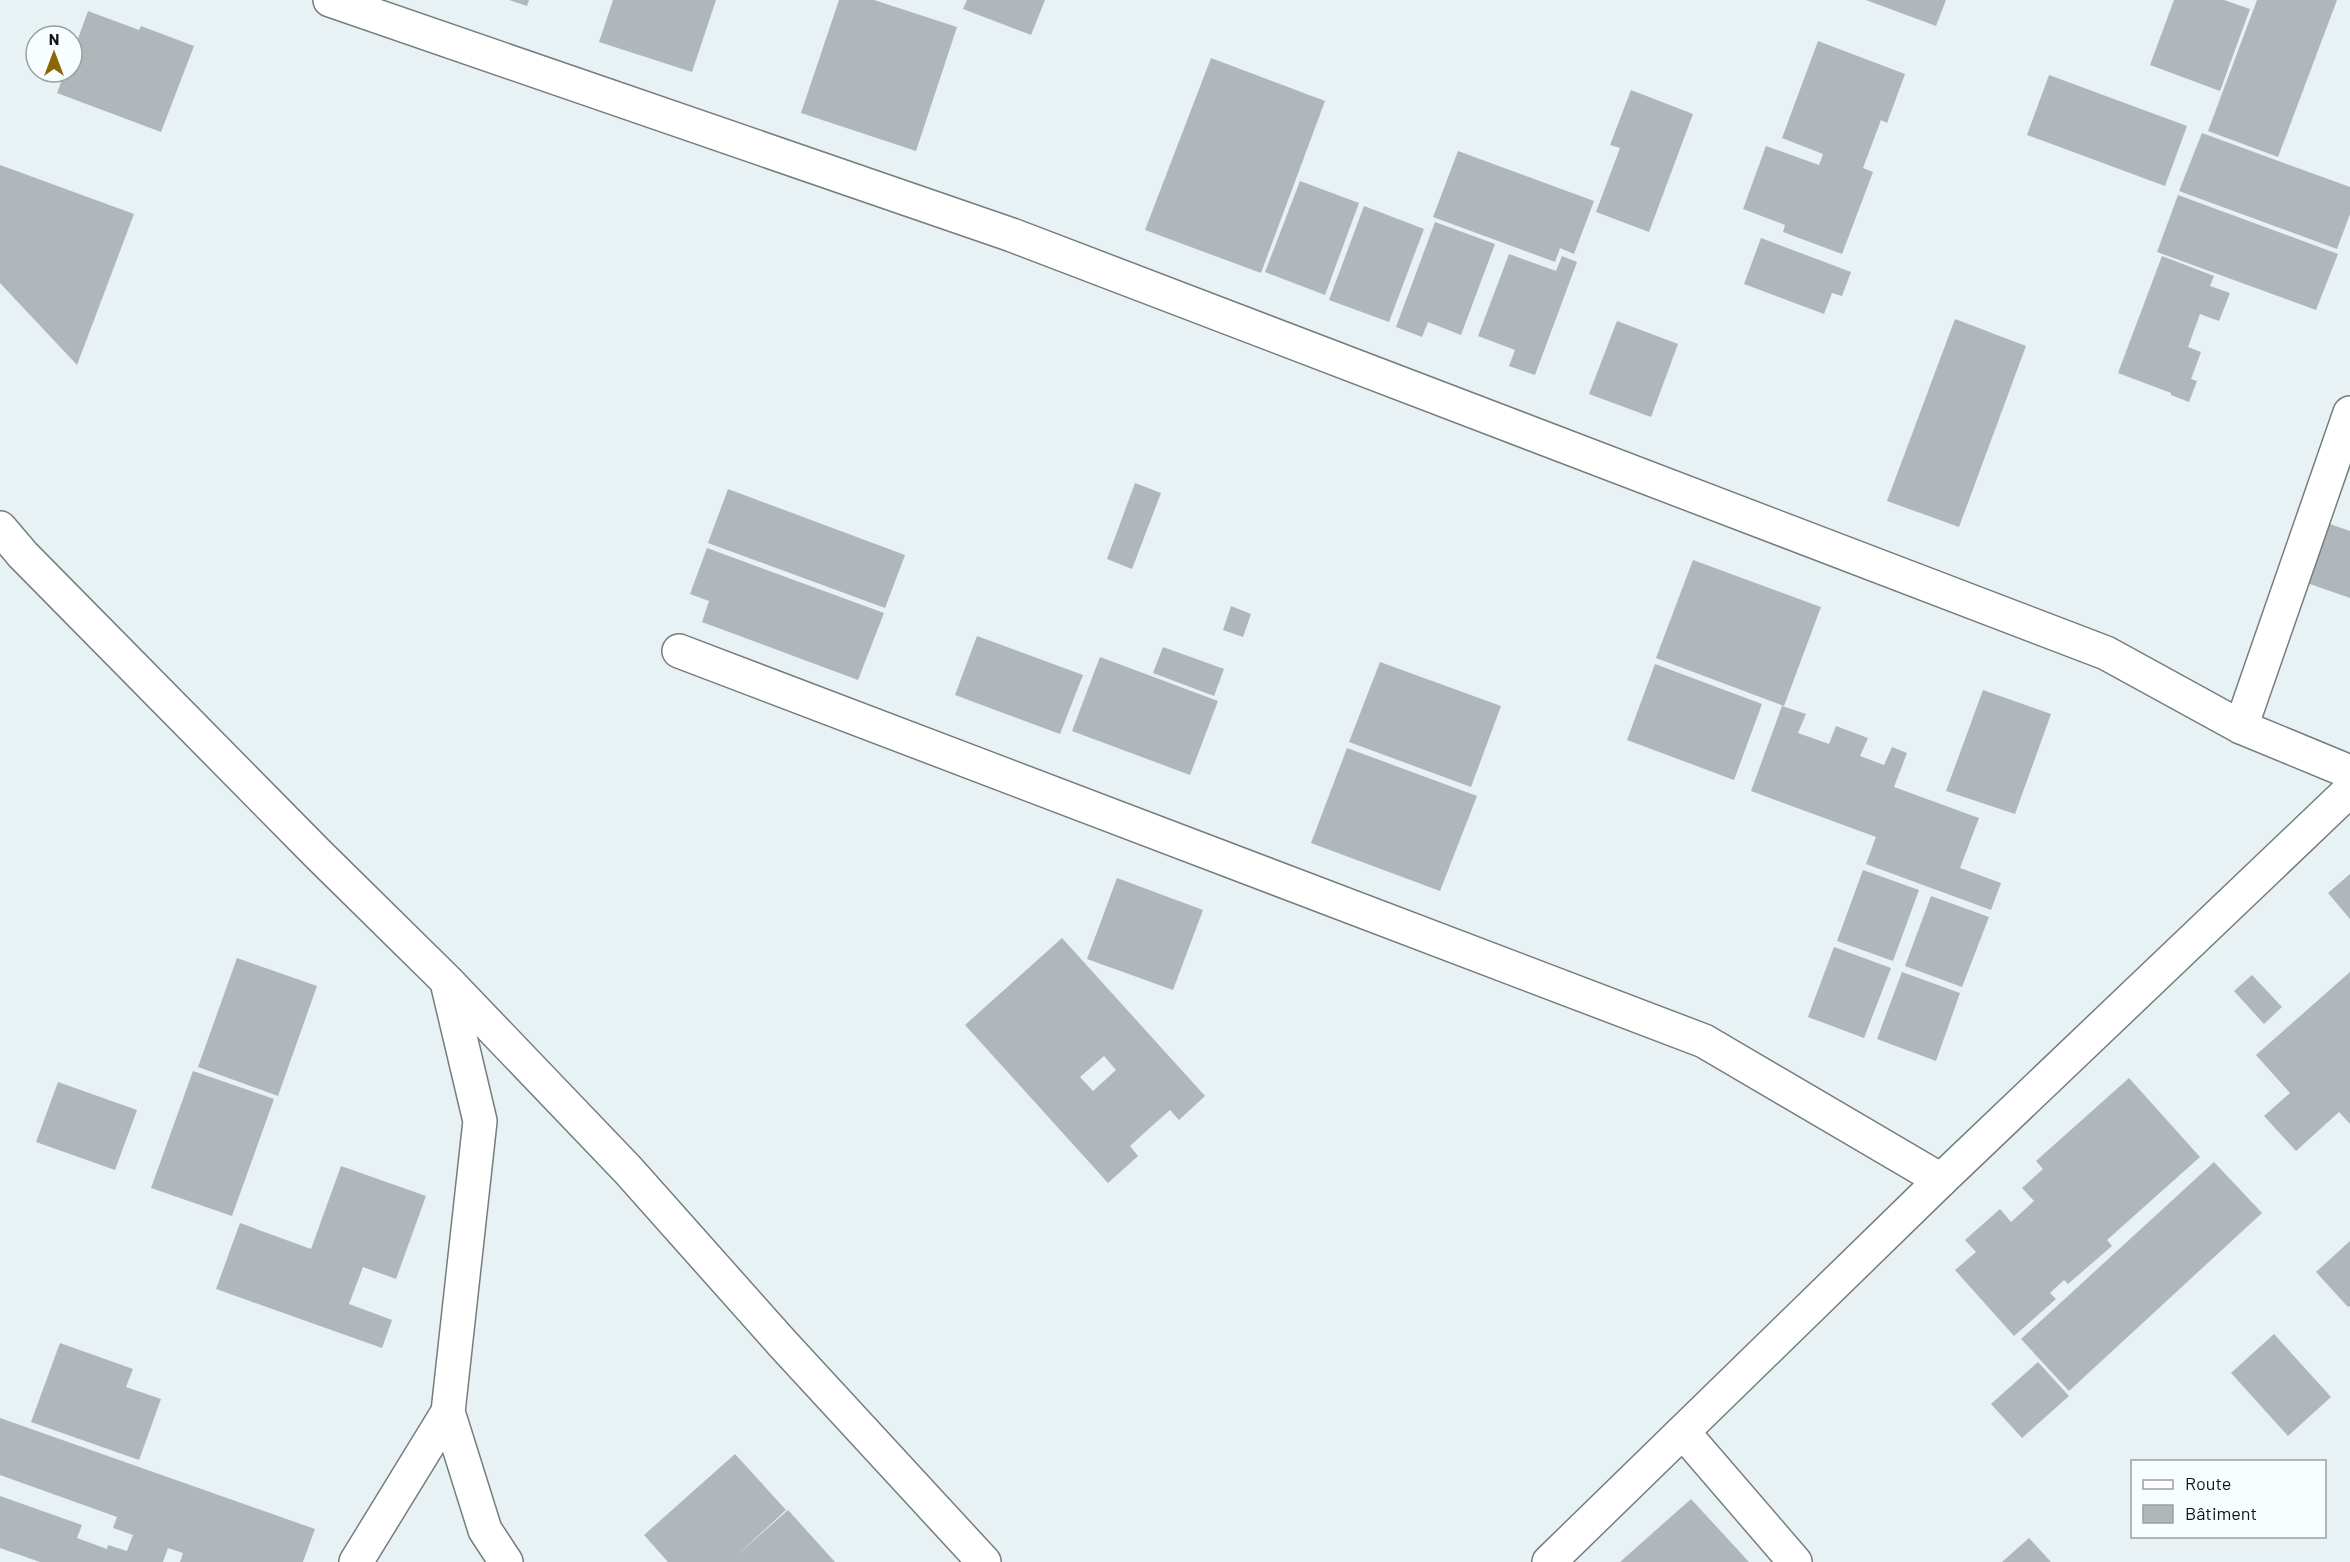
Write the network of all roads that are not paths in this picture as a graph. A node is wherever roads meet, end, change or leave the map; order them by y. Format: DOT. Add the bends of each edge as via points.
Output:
graph roads {
  1 [pos="330,0"];
  2 [pos="2350,413"];
  3 [pos="0,528"];
  4 [pos="679,651"];
  5 [pos="2241,727"];
  6 [pos="2350,772"];
  7 [pos="2350,790"];
  8 [pos="446,980"];
  9 [pos="1941,1180"];
  10 [pos="448,1412"];
  11 [pos="1683,1432"];
  12 [pos="356,1562"];
  13 [pos="506,1562"];
  14 [pos="984,1562"];
  15 [pos="1549,1562"];
  16 [pos="1795,1562"];
  1 -- 5 [label="street" via="1034,243 2106,653"];
  2 -- 5 [label="street"];
  3 -- 8 [label="street" via="39,572"];
  4 -- 9 [label="street" via="1704,1041"];
  5 -- 6 [label="street"];
  7 -- 9 [label="street"];
  8 -- 10 [label="street" via="480,1121"];
  8 -- 14 [label="street" via="628,1170"];
  9 -- 11 [label="street"];
  10 -- 12 [label="street"];
  10 -- 13 [label="street" via="485,1530"];
  11 -- 15 [label="street"];
  11 -- 16 [label="street"];
}
